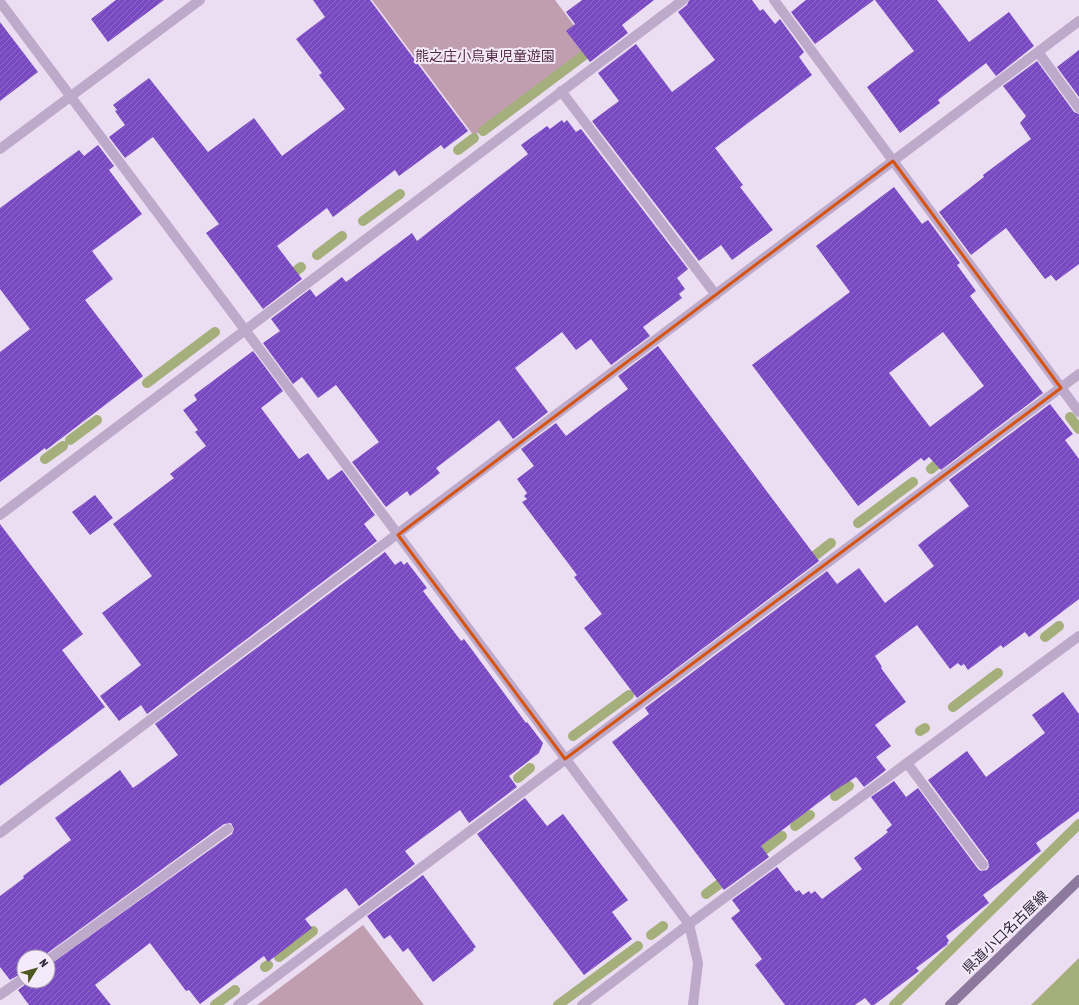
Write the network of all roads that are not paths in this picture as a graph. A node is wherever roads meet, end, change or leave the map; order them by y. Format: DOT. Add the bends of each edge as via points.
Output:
graph roads {
  1 [pos="200,0"];
  2 [pos="683,0"];
  3 [pos="774,0"];
  4 [pos="0,2"];
  5 [pos="1079,21"];
  6 [pos="1038,52"];
  7 [pos="561,91"];
  8 [pos="70,96"];
  9 [pos="1079,108"];
  10 [pos="0,149"];
  11 [pos="893,161"];
  12 [pos="716,295"];
  13 [pos="244,329"];
  14 [pos="1079,374"];
  15 [pos="1061,388"];
  16 [pos="1079,412"];
  17 [pos="0,515"];
  18 [pos="398,535"];
  19 [pos="1079,636"];
  20 [pos="565,759"];
  21 [pos="907,763"];
  22 [pos="228,829"];
  23 [pos="0,833"];
  24 [pos="984,865"];
  25 [pos="1079,880"];
  26 [pos="689,924"];
  27 [pos="56,954"];
  28 [pos="16,984"];
  29 [pos="0,995"];
  30 [pos="238,1005"];
  31 [pos="582,1005"];
  32 [pos="693,1005"];
  33 [pos="950,1005"];
  1 -- 8 [label="street"];
  2 -- 7 [label="street"];
  3 -- 11 [label="street"];
  4 -- 8 [label="street"];
  5 -- 6 [label="street"];
  6 -- 9 [label="street"];
  6 -- 11 [label="street"];
  7 -- 12 [label="street"];
  7 -- 13 [label="street"];
  8 -- 10 [label="street"];
  8 -- 13 [label="street"];
  11 -- 12 [label="street"];
  11 -- 15 [label="street"];
  12 -- 18 [label="street"];
  13 -- 17 [label="street"];
  13 -- 18 [label="street"];
  14 -- 15 [label="street"];
  15 -- 16 [label="street"];
  15 -- 20 [label="street"];
  18 -- 20 [label="street"];
  18 -- 23 [label="street"];
  19 -- 21 [label="street"];
  20 -- 26 [label="street"];
  20 -- 30 [label="street"];
  21 -- 24 [label="street"];
  21 -- 26 [label="street"];
  22 -- 27 [label="street"];
  25 -- 33 [label="main road, 県道小口名古屋線"];
  26 -- 31 [label="street"];
  26 -- 32 [label="street" via="698,963"];
  28 -- 29 [label="street"];
}
